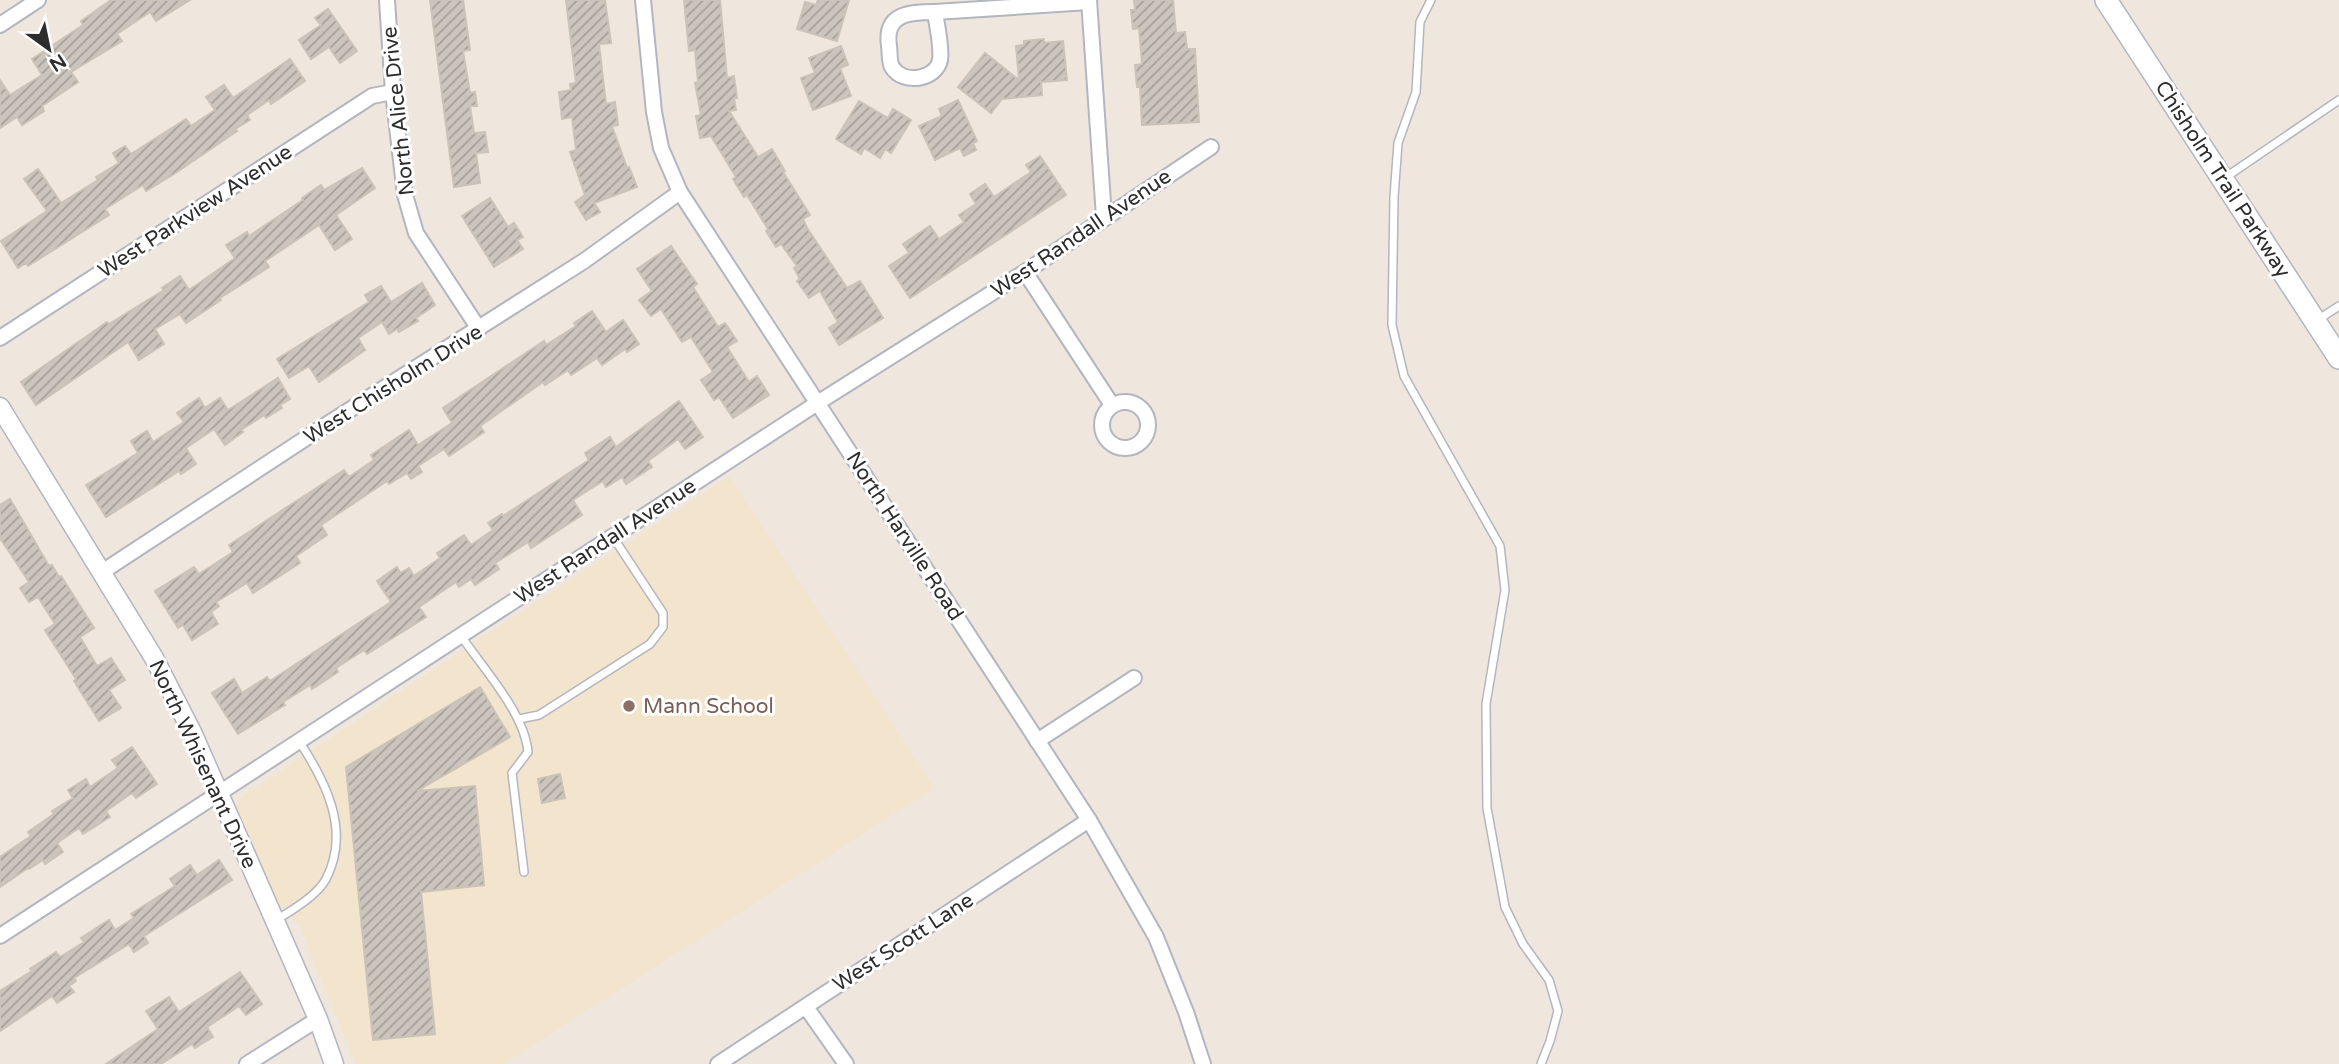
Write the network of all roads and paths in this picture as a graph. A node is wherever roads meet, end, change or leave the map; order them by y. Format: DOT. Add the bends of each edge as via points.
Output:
graph roads {
  1 [pos="38,0"];
  2 [pos="387,0"];
  3 [pos="643,0"];
  4 [pos="1431,0"];
  5 [pos="2106,0"];
  6 [pos="1089,1"];
  7 [pos="935,12"];
  8 [pos="0,25"];
  9 [pos="393,92"];
  10 [pos="2339,100"];
  11 [pos="1211,147"];
  12 [pos="2223,179"];
  13 [pos="680,192"];
  14 [pos="1104,217"];
  15 [pos="1025,272"];
  16 [pos="2339,306"];
  17 [pos="2315,322"];
  18 [pos="479,329"];
  19 [pos="0,338"];
  20 [pos="2339,358"];
  21 [pos="818,402"];
  22 [pos="1112,405"];
  23 [pos="0,407"];
  24 [pos="612,536"];
  25 [pos="102,572"];
  26 [pos="460,636"];
  27 [pos="1134,678"];
  28 [pos="519,719"];
  29 [pos="299,740"];
  30 [pos="1037,741"];
  31 [pos="220,793"];
  32 [pos="1088,820"];
  33 [pos="524,872"];
  34 [pos="276,920"];
  35 [pos="0,936"];
  36 [pos="806,1007"];
  37 [pos="318,1019"];
  38 [pos="247,1064"];
  39 [pos="334,1064"];
  40 [pos="718,1064"];
  41 [pos="846,1064"];
  42 [pos="1203,1064"];
  43 [pos="1541,1064"];
  1 -- 8 [label="street"];
  2 -- 9 [label="street, North Alice Drive"];
  3 -- 13 [label="street, North Harville Road" via="654,112 661,148"];
  4 -- 43 [label="lane" via="1420,22 1416,92 1398,143 1392,325 1404,376 1500,546 1505,590 1486,704 1487,808 1505,907 1523,944 1549,980 1558,1011"];
  5 -- 12 [label="main road, Chisholm Trail Parkway"];
  6 -- 7 [label="street"];
  6 -- 14 [label="street"];
  7 -- 7 [label="street" via="937,69 919,78 899,73 892,67 888,45 891,24 908,13"];
  9 -- 18 [label="street, North Alice Drive" via="405,195 416,233"];
  9 -- 19 [label="street, West Parkview Avenue" via="372,96"];
  10 -- 12 [label="lane"];
  11 -- 14 [label="street, West Randall Avenue"];
  12 -- 17 [label="main road, Chisholm Trail Parkway"];
  13 -- 18 [label="street, West Chisholm Drive"];
  13 -- 21 [label="street, North Harville Road"];
  14 -- 15 [label="street, West Randall Avenue"];
  15 -- 21 [label="street, West Randall Avenue"];
  15 -- 22 [label="street"];
  16 -- 17 [label="lane"];
  17 -- 20 [label="main road, Chisholm Trail Parkway"];
  18 -- 25 [label="street, West Chisholm Drive"];
  21 -- 24 [label="street, West Randall Avenue"];
  21 -- 30 [label="street, North Harville Road"];
  23 -- 25 [label="street, North Whisenant Drive"];
  24 -- 26 [label="street, West Randall Avenue"];
  24 -- 28 [label="lane" via="663,613 663,627 650,644 539,715"];
  25 -- 31 [label="street, North Whisenant Drive" via="154,658"];
  26 -- 28 [label="lane"];
  26 -- 29 [label="street, West Randall Avenue"];
  27 -- 30 [label="street"];
  28 -- 33 [label="lane" via="528,751 512,774"];
  29 -- 31 [label="street, West Randall Avenue"];
  29 -- 34 [label="lane" via="334,808 337,847 326,881"];
  30 -- 32 [label="street, North Harville Road"];
  31 -- 34 [label="street, North Whisenant Drive"];
  31 -- 35 [label="street, West Randall Avenue"];
  32 -- 36 [label="street, West Scott Lane"];
  32 -- 42 [label="street, North Harville Road" via="1156,937"];
  34 -- 37 [label="street, North Whisenant Drive"];
  36 -- 40 [label="street, West Scott Lane"];
  36 -- 41 [label="street"];
  37 -- 38 [label="street"];
  37 -- 39 [label="street, North Whisenant Drive"];
}
